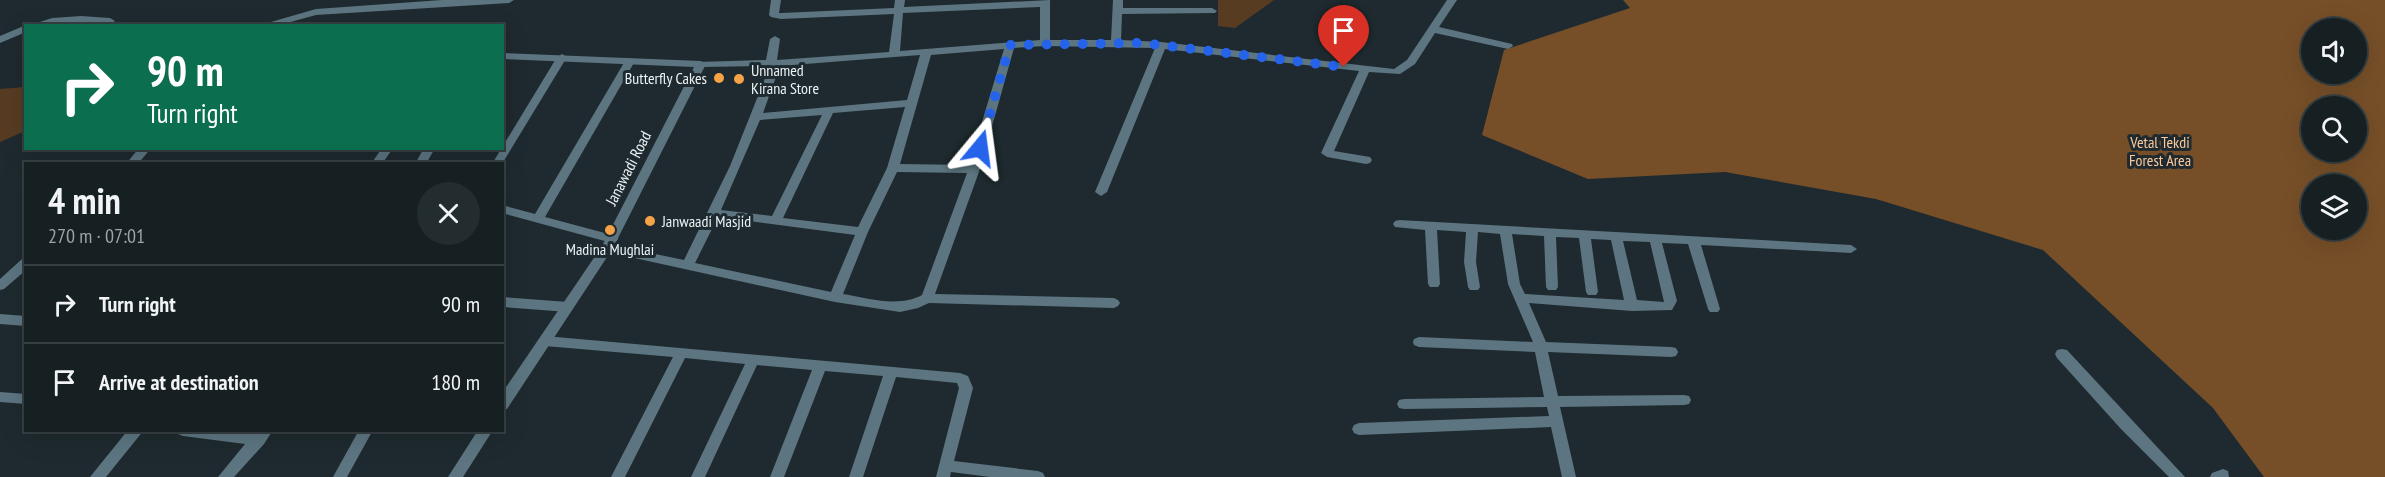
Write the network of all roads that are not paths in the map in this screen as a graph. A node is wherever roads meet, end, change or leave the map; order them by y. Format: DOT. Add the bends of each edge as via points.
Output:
graph roads {
  1 [pos="325,0"];
  2 [pos="509,0"];
  3 [pos="776,0"];
  4 [pos="900,0"];
  5 [pos="1118,0"];
  6 [pos="1452,0"];
  7 [pos="456,1"];
  8 [pos="1045,2"];
  9 [pos="1118,11"];
  10 [pos="1212,11"];
  11 [pos="316,12"];
  12 [pos="899,12"];
  13 [pos="110,21"];
  14 [pos="38,24"];
  15 [pos="270,24"];
  16 [pos="24,29"];
  17 [pos="1433,29"];
  18 [pos="775,39"];
  19 [pos="0,40"];
  20 [pos="1045,43"];
  21 [pos="1116,43"];
  22 [pos="1010,45"];
  23 [pos="1161,45"];
  24 [pos="1508,46"];
  25 [pos="926,53"];
  26 [pos="504,56"];
  27 [pos="894,56"];
  28 [pos="562,57"];
  29 [pos="630,61"];
  30 [pos="773,63"];
  31 [pos="701,64"];
  32 [pos="1365,70"];
  33 [pos="911,103"];
  34 [pos="829,111"];
  35 [pos="758,117"];
  36 [pos="144,150"];
  37 [pos="1366,160"];
  38 [pos="132,162"];
  39 [pos="498,162"];
  40 [pos="893,168"];
  41 [pos="974,169"];
  42 [pos="1101,192"];
  43 [pos="504,209"];
  44 [pos="715,213"];
  45 [pos="538,219"];
  46 [pos="776,221"];
  47 [pos="1399,224"];
  48 [pos="1431,227"];
  49 [pos="1472,229"];
  50 [pos="1505,230"];
  51 [pos="862,232"];
  52 [pos="1550,232"];
  53 [pos="1584,233"];
  54 [pos="1616,236"];
  55 [pos="1655,238"];
  56 [pos="1693,240"];
  57 [pos="610,243"];
  58 [pos="1851,249"];
  59 [pos="24,264"];
  60 [pos="688,265"];
  61 [pos="1434,284"];
  62 [pos="0,286"];
  63 [pos="1474,287"];
  64 [pos="1552,287"];
  65 [pos="1592,292"];
  66 [pos="835,297"];
  67 [pos="927,298"];
  68 [pos="1520,298"];
  69 [pos="504,302"];
  70 [pos="1114,303"];
  71 [pos="568,306"];
  72 [pos="1632,306"];
  73 [pos="1714,309"];
  74 [pos="0,319"];
  75 [pos="24,321"];
  76 [pos="545,341"];
  77 [pos="1419,342"];
  78 [pos="1540,347"];
  79 [pos="1671,352"];
  80 [pos="681,354"];
  81 [pos="2062,354"];
  82 [pos="753,360"];
  83 [pos="820,366"];
  84 [pos="891,372"];
  85 [pos="0,397"];
  86 [pos="24,399"];
  87 [pos="1684,400"];
  88 [pos="1552,401"];
  89 [pos="504,402"];
  90 [pos="1404,404"];
  91 [pos="1558,421"];
  92 [pos="1359,429"];
  93 [pos="135,432"];
  94 [pos="209,432"];
  95 [pos="365,432"];
  96 [pos="485,432"];
  97 [pos="263,435"];
  98 [pos="945,471"];
  99 [pos="97,477"];
  100 [pos="225,477"];
  101 [pos="340,477"];
  102 [pos="455,477"];
  103 [pos="618,477"];
  104 [pos="698,477"];
  105 [pos="777,477"];
  106 [pos="856,477"];
  107 [pos="1038,477"];
  108 [pos="1569,477"];
  109 [pos="2178,477"];
  1 -- 11 [label="street"];
  2 -- 7 [label="street"];
  3 -- 12 [label="street" via="773,12 781,16"];
  4 -- 12 [label="street"];
  5 -- 9 [label="street"];
  6 -- 17 [label="street"];
  7 -- 11 [label="street"];
  8 -- 12 [label="street"];
  8 -- 20 [label="street"];
  9 -- 10 [label="street"];
  9 -- 21 [label="street"];
  11 -- 15 [label="street"];
  12 -- 27 [label="street"];
  13 -- 14 [label="street" via="73,18"];
  16 -- 19 [label="street"];
  17 -- 24 [label="street"];
  17 -- 32 [label="street" via="1402,70"];
  18 -- 30 [label="street"];
  20 -- 21 [label="street"];
  20 -- 22 [label="street"];
  21 -- 23 [label="street"];
  22 -- 25 [label="street"];
  22 -- 41 [label="street"];
  23 -- 32 [label="street"];
  23 -- 42 [label="street"];
  25 -- 27 [label="street"];
  25 -- 33 [label="street"];
  26 -- 28 [label="street"];
  27 -- 30 [label="street"];
  28 -- 29 [label="street"];
  28 -- 39 [label="street"];
  29 -- 31 [label="street"];
  29 -- 45 [label="street"];
  30 -- 31 [label="street"];
  30 -- 35 [label="street"];
  31 -- 57 [label="street, Janawadi Road"];
  32 -- 37 [label="street" via="1327,153"];
  33 -- 34 [label="street"];
  33 -- 40 [label="street"];
  34 -- 35 [label="street"];
  34 -- 46 [label="street"];
  35 -- 44 [label="street"];
  36 -- 38 [label="street"];
  40 -- 41 [label="street"];
  40 -- 51 [label="street"];
  41 -- 67 [label="street"];
  43 -- 45 [label="street"];
  44 -- 46 [label="street"];
  44 -- 60 [label="street"];
  45 -- 57 [label="street"];
  46 -- 51 [label="street"];
  47 -- 48 [label="street"];
  48 -- 49 [label="street"];
  48 -- 61 [label="street"];
  49 -- 50 [label="street"];
  49 -- 63 [label="street" via="1470,262"];
  50 -- 52 [label="street"];
  50 -- 68 [label="street"];
  51 -- 66 [label="street"];
  52 -- 53 [label="street"];
  52 -- 64 [label="street"];
  53 -- 54 [label="street"];
  53 -- 65 [label="street"];
  54 -- 55 [label="street"];
  54 -- 72 [label="street"];
  55 -- 56 [label="street"];
  55 -- 72 [label="street" via="1670,306"];
  56 -- 58 [label="street"];
  56 -- 73 [label="street"];
  57 -- 60 [label="street"];
  57 -- 71 [label="street, Janawadi Road"];
  59 -- 62 [label="street"];
  60 -- 66 [label="street"];
  66 -- 67 [label="street" via="905,307"];
  67 -- 70 [label="street"];
  68 -- 72 [label="street"];
  68 -- 78 [label="street"];
  69 -- 71 [label="street"];
  71 -- 76 [label="street, Janawadi Road"];
  74 -- 75 [label="street"];
  76 -- 80 [label="street"];
  76 -- 89 [label="street, Janawadi Road"];
  77 -- 78 [label="street"];
  78 -- 79 [label="street"];
  78 -- 88 [label="street"];
  80 -- 82 [label="street"];
  80 -- 103 [label="street"];
  81 -- 109 [label="street"];
  82 -- 83 [label="street"];
  82 -- 104 [label="street"];
  83 -- 84 [label="street"];
  83 -- 105 [label="street"];
  84 -- 98 [label="street" via="960,378 965,384"];
  84 -- 106 [label="street"];
  85 -- 86 [label="street"];
  87 -- 88 [label="street"];
  88 -- 90 [label="street"];
  88 -- 91 [label="street"];
  91 -- 92 [label="street"];
  91 -- 108 [label="street"];
  93 -- 99 [label="street"];
  94 -- 97 [label="street"];
  95 -- 101 [label="street"];
  96 -- 102 [label="street"];
  97 -- 100 [label="street"];
  98 -- 107 [label="street"];
}
